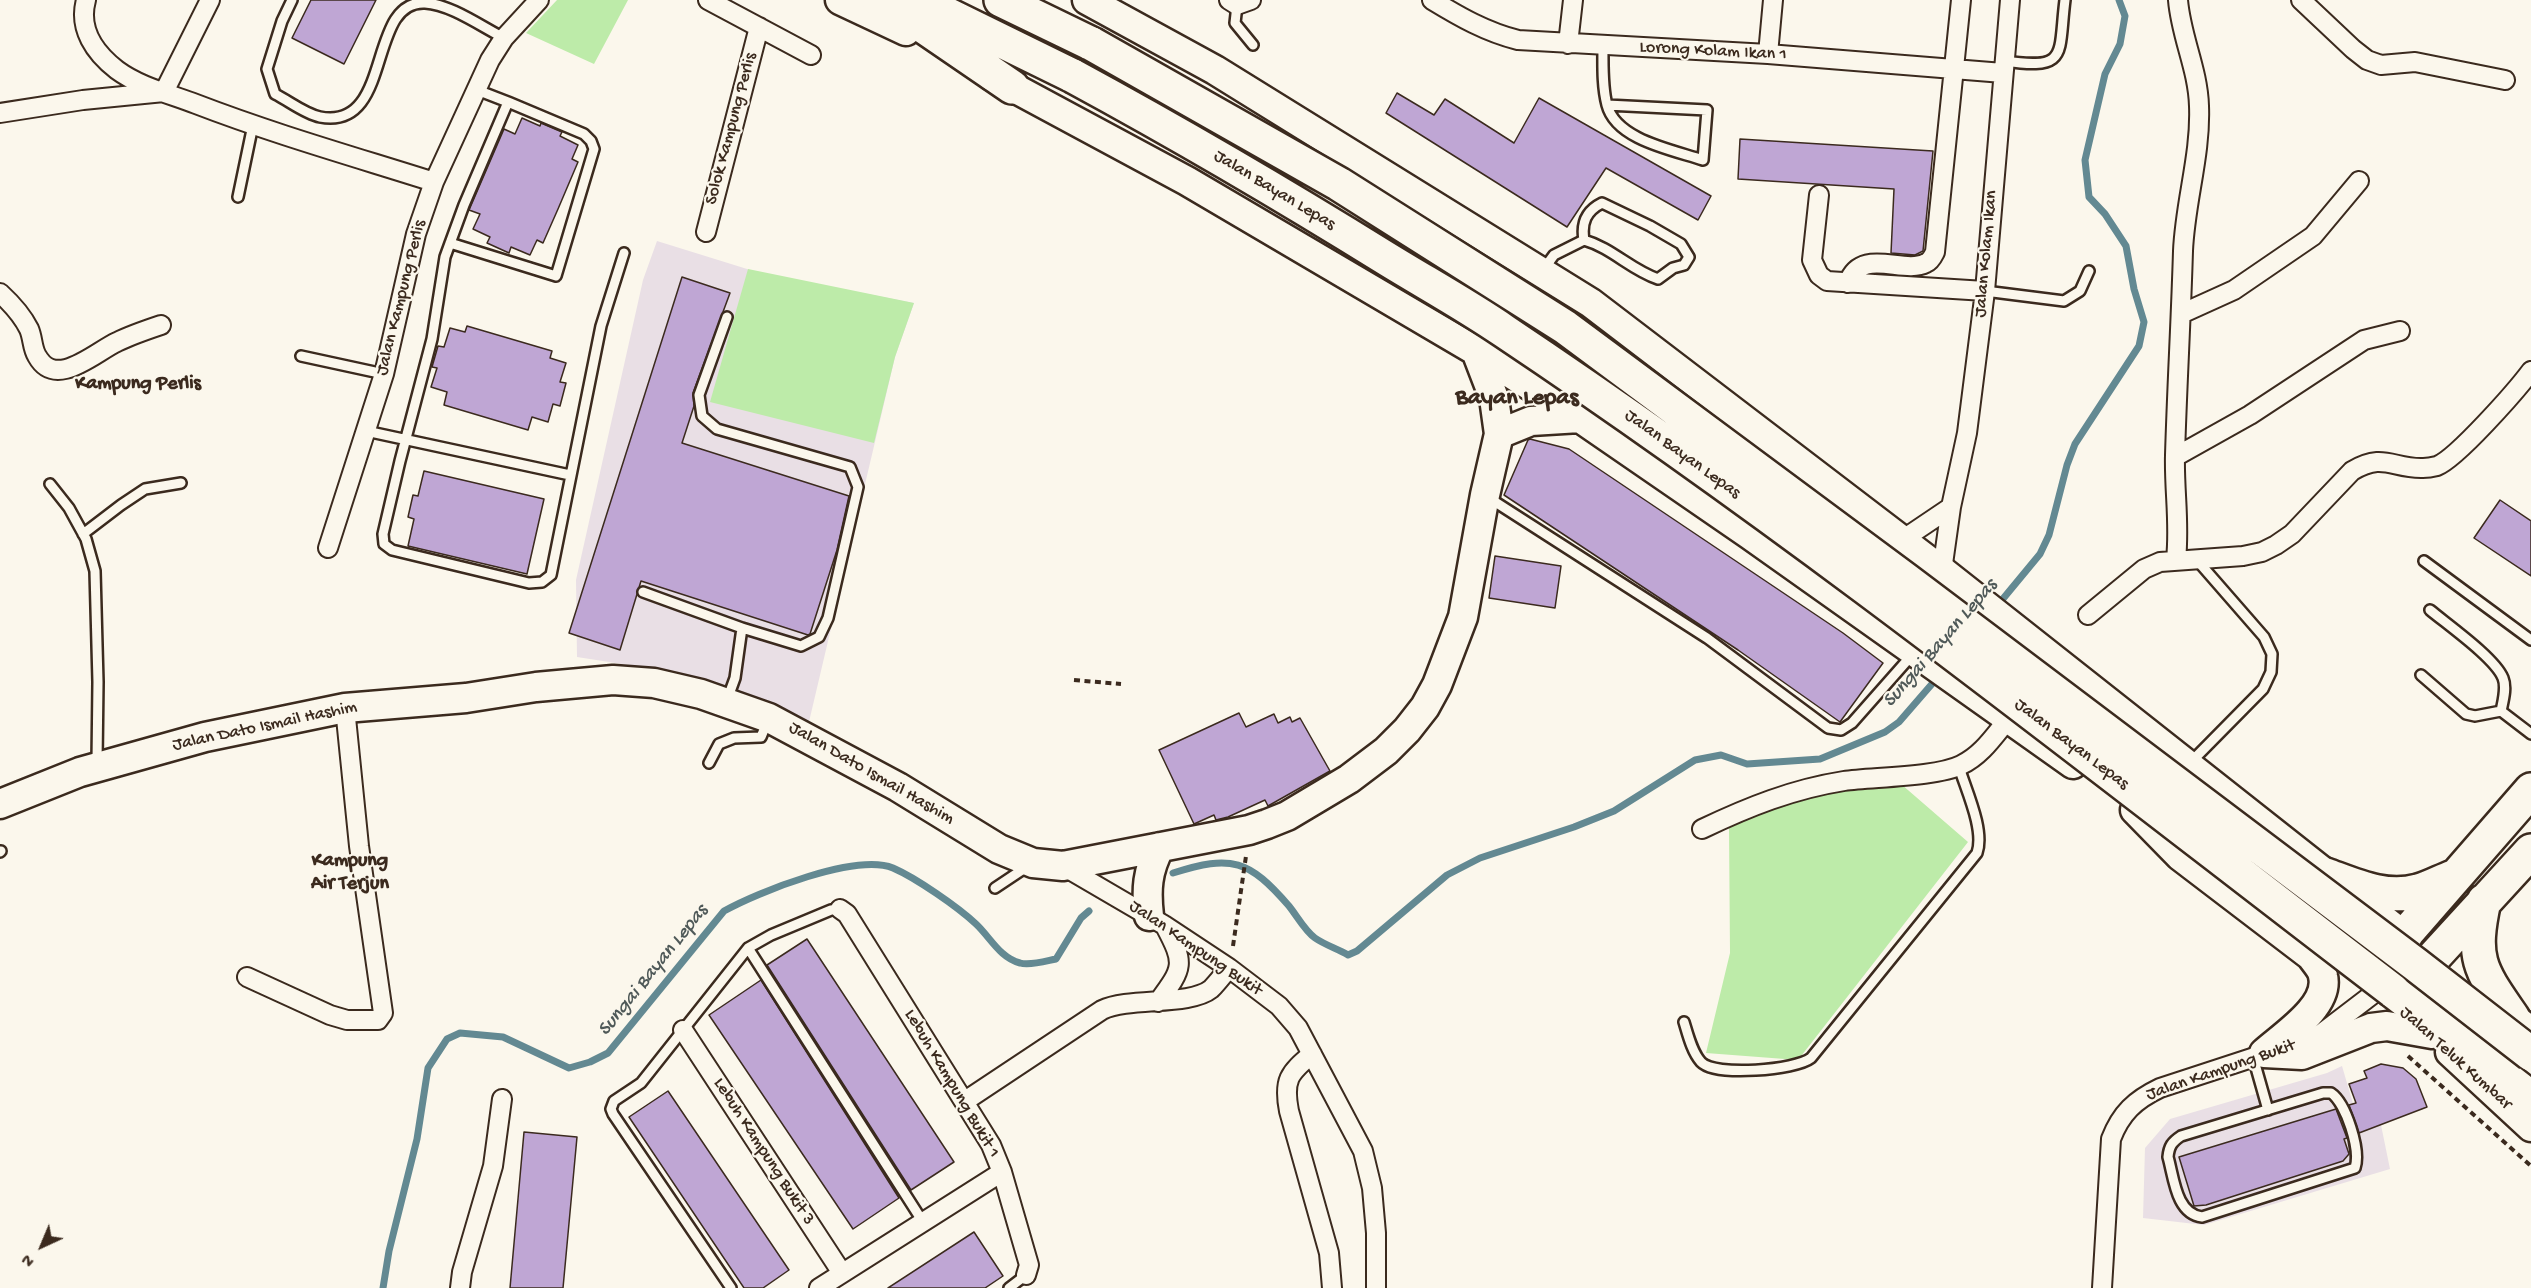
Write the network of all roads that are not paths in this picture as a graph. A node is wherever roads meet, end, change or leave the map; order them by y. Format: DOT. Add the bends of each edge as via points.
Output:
graph roads {
  1 [pos="86,0"];
  2 [pos="210,0"];
  3 [pos="292,0"];
  4 [pos="539,0"];
  5 [pos="708,0"];
  6 [pos="840,0"];
  7 [pos="879,0"];
  8 [pos="918,0"];
  9 [pos="1000,0"];
  10 [pos="1432,0"];
  11 [pos="1573,0"];
  12 [pos="1773,0"];
  13 [pos="1961,0"];
  14 [pos="2010,0"];
  15 [pos="2065,0"];
  16 [pos="2178,0"];
  17 [pos="2302,0"];
  18 [pos="1096,2"];
  19 [pos="1239,2"];
  20 [pos="759,27"];
  21 [pos="504,38"];
  22 [pos="1568,44"];
  23 [pos="1253,45"];
  24 [pos="1602,45"];
  25 [pos="1768,54"];
  26 [pos="811,55"];
  27 [pos="2003,67"];
  28 [pos="1954,68"];
  29 [pos="2505,80"];
  30 [pos="1012,87"];
  31 [pos="477,90"];
  32 [pos="164,92"];
  33 [pos="508,102"];
  34 [pos="1607,105"];
  35 [pos="0,114"];
  36 [pos="253,125"];
  37 [pos="2359,181"];
  38 [pos="434,182"];
  39 [pos="1819,195"];
  40 [pos="238,196"];
  41 [pos="706,232"];
  42 [pos="1584,240"];
  43 [pos="450,243"];
  44 [pos="624,253"];
  45 [pos="1542,272"];
  46 [pos="2089,272"];
  47 [pos="1848,284"];
  48 [pos="1984,291"];
  49 [pos="0,293"];
  50 [pos="2181,314"];
  51 [pos="728,317"];
  52 [pos="161,325"];
  53 [pos="2400,331"];
  54 [pos="1476,351"];
  55 [pos="301,356"];
  56 [pos="2531,371"];
  57 [pos="384,374"];
  58 [pos="1580,418"];
  59 [pos="366,431"];
  60 [pos="1499,434"];
  61 [pos="406,439"];
  62 [pos="2175,458"];
  63 [pos="1804,466"];
  64 [pos="570,475"];
  65 [pos="181,483"];
  66 [pos="50,484"];
  67 [pos="1485,495"];
  68 [pos="1844,497"];
  69 [pos="1951,507"];
  70 [pos="83,534"];
  71 [pos="1750,535"];
  72 [pos="1902,540"];
  73 [pos="328,548"];
  74 [pos="2176,559"];
  75 [pos="2196,559"];
  76 [pos="2424,561"];
  77 [pos="1792,565"];
  78 [pos="1942,572"];
  79 [pos="644,592"];
  80 [pos="2430,610"];
  81 [pos="2088,615"];
  82 [pos="742,628"];
  83 [pos="2531,640"];
  84 [pos="1922,657"];
  85 [pos="2421,675"];
  86 [pos="726,702"];
  87 [pos="345,708"];
  88 [pos="2501,711"];
  89 [pos="769,718"];
  90 [pos="2009,718"];
  91 [pos="2531,734"];
  92 [pos="709,763"];
  93 [pos="2188,765"];
  94 [pos="1959,767"];
  95 [pos="96,768"];
  96 [pos="2531,790"];
  97 [pos="0,804"];
  98 [pos="2135,810"];
  99 [pos="1702,829"];
  100 [pos="1160,848"];
  101 [pos="2531,851"];
  102 [pos="1033,862"];
  103 [pos="1063,866"];
  104 [pos="2326,875"];
  105 [pos="2457,875"];
  106 [pos="995,888"];
  107 [pos="2484,901"];
  108 [pos="840,909"];
  109 [pos="1157,920"];
  110 [pos="748,948"];
  111 [pos="2417,953"];
  112 [pos="1229,968"];
  113 [pos="247,977"];
  114 [pos="2385,991"];
  115 [pos="1158,1002"];
  116 [pos="1684,1022"];
  117 [pos="2522,1024"];
  118 [pos="683,1030"];
  119 [pos="2432,1035"];
  120 [pos="1312,1054"];
  121 [pos="2531,1054"];
  122 [pos="2259,1055"];
  123 [pos="2531,1098"];
  124 [pos="502,1099"];
  125 [pos="965,1101"];
  126 [pos="2268,1110"];
  127 [pos="2531,1127"];
  128 [pos="1002,1172"];
  129 [pos="923,1222"];
  130 [pos="842,1274"];
  131 [pos="1026,1275"];
  132 [pos="460,1288"];
  133 [pos="731,1288"];
  134 [pos="819,1288"];
  135 [pos="1009,1288"];
  136 [pos="1332,1288"];
  137 [pos="1376,1288"];
  138 [pos="2102,1288"];
  1 -- 32 [label="street" via="86,31 101,56 118,71"];
  2 -- 32 [label="street"];
  3 -- 21 [label="lane" via="267,69 275,94 319,117 344,118 355,110 367,92 396,17 406,6 423,2 441,6"];
  4 -- 21 [label="street, Jalan Kampung Perlis"];
  5 -- 20 [label="street"];
  6 -- 30 [label="main road, Jalan Bayan Lepas" via="933,43"];
  7 -- 30 [label="highway" via="917,21"];
  8 -- 114 [label="highway, Jalan Bayan Lepas, bridge" via="1073,76 1206,150 1472,310 1673,446 1898,613"];
  9 -- 111 [label="highway, Jalan Bayan Lepas, bridge" via="1092,44 1339,184 1565,327"];
  10 -- 22 [label="street, Lorong Kolam Ikan 1" via="1495,34"];
  11 -- 22 [label="street"];
  12 -- 25 [label="street"];
  13 -- 28 [label="street"];
  14 -- 27 [label="street, Jalan Kolam Ikan"];
  15 -- 27 [label="lane" via="2059,54 2041,65"];
  16 -- 50 [label="street" via="2180,22 2196,72 2199,106"];
  17 -- 29 [label="street" via="2367,60 2381,65 2415,62"];
  18 -- 45 [label="main road" via="1215,70"];
  19 -- 23 [label="lane" via="1235,23"];
  20 -- 26 [label="street"];
  20 -- 41 [label="street, Solok Kampung Perlis"];
  21 -- 31 [label="street, Jalan Kampung Perlis"];
  22 -- 24 [label="street, Lorong Kolam Ikan 1"];
  24 -- 25 [label="street, Lorong Kolam Ikan 1"];
  24 -- 34 [label="lane"];
  25 -- 28 [label="street, Lorong Kolam Ikan 1"];
  27 -- 28 [label="street, Lorong Kolam Ikan 1"];
  27 -- 48 [label="street, Jalan Kolam Ikan"];
  28 -- 47 [label="street" via="1935,252 1921,265 1865,266 1852,274"];
  30 -- 54 [label="main road, Jalan Bayan Lepas" via="1187,181"];
  31 -- 33 [label="lane"];
  31 -- 38 [label="street, Jalan Kampung Perlis"];
  32 -- 35 [label="street"];
  32 -- 36 [label="street"];
  33 -- 43 [label="lane"];
  33 -- 43 [label="lane" via="584,134 594,149 556,276"];
  34 -- 34 [label="lane" via="1613,118 1634,136 1703,160 1707,110"];
  36 -- 38 [label="street"];
  36 -- 40 [label="lane"];
  37 -- 50 [label="street" via="2313,236 2234,290"];
  38 -- 57 [label="street, Jalan Kampung Perlis" via="416,234"];
  39 -- 47 [label="street" via="1812,260 1819,275 1827,281"];
  42 -- 42 [label="lane" via="1599,244 1658,279 1684,265 1689,257 1681,244 1602,203 1590,209 1582,228"];
  42 -- 45 [label="lane" via="1554,255"];
  43 -- 61 [label="lane" via="432,339"];
  44 -- 64 [label="lane" via="601,326"];
  45 -- 63 [label="main road" via="1591,303"];
  46 -- 48 [label="lane" via="2080,291 2064,301"];
  47 -- 48 [label="street"];
  48 -- 69 [label="street, Jalan Kolam Ikan" via="1967,433"];
  49 -- 52 [label="street" via="25,323 37,356 46,366 57,370 70,370 117,342"];
  50 -- 62 [label="street"];
  51 -- 82 [label="lane" via="699,395 702,416 717,429 850,466 858,487 828,618 819,636 801,646"];
  53 -- 62 [label="street" via="2364,340 2250,416"];
  54 -- 58 [label="main road, Jalan Bayan Lepas"];
  54 -- 60 [label="main road, Jalan Dato Ismail Hashim" via="1494,398"];
  55 -- 57 [label="lane"];
  56 -- 75 [label="street" via="2451,456 2436,466 2423,468 2376,460 2363,464 2277,545 2243,556"];
  57 -- 59 [label="street, Jalan Kampung Perlis"];
  58 -- 60 [label="main road" via="1531,421"];
  58 -- 71 [label="main road, Jalan Bayan Lepas"];
  59 -- 61 [label="lane"];
  59 -- 73 [label="street, Jalan Kampung Perlis"];
  60 -- 67 [label="main road, Jalan Dato Ismail Hashim"];
  61 -- 64 [label="lane"];
  61 -- 64 [label="lane" via="384,543 392,550 529,583 542,582 551,575"];
  62 -- 74 [label="street"];
  63 -- 68 [label="main road"];
  63 -- 71 [label="main road" via="1804,493 1797,507 1779,523"];
  65 -- 70 [label="lane" via="145,489"];
  66 -- 70 [label="lane"];
  67 -- 84 [label="lane" via="1707,638 1828,728 1841,730 1852,723"];
  67 -- 100 [label="main road, Jalan Dato Ismail Hashim" via="1463,617 1437,685 1407,730 1368,766 1287,816 1249,830"];
  68 -- 72 [label="main road"];
  68 -- 77 [label="main road" via="1818,508 1797,526 1790,548"];
  69 -- 72 [label="street"];
  69 -- 78 [label="street, Jalan Kolam Ikan"];
  70 -- 95 [label="lane" via="95,571"];
  71 -- 77 [label="main road, Jalan Bayan Lepas"];
  72 -- 78 [label="main road"];
  74 -- 75 [label="street"];
  74 -- 81 [label="street" via="2144,570"];
  75 -- 93 [label="lane" via="2264,637 2272,654 2271,672 2263,689"];
  76 -- 83 [label="lane"];
  77 -- 84 [label="main road, Jalan Bayan Lepas"];
  78 -- 93 [label="main road"];
  79 -- 82 [label="lane"];
  80 -- 88 [label="lane" via="2489,660 2504,678"];
  82 -- 86 [label="lane" via="735,678"];
  84 -- 90 [label="main road, Jalan Bayan Lepas"];
  85 -- 88 [label="lane" via="2466,714"];
  86 -- 87 [label="main road, Jalan Dato Ismail Hashim" via="654,683 613,680"];
  86 -- 89 [label="main road, Jalan Dato Ismail Hashim"];
  87 -- 95 [label="main road, Jalan Dato Ismail Hashim" via="205,737"];
  87 -- 113 [label="street" via="382,1016 378,1020 347,1020"];
  88 -- 91 [label="lane"];
  89 -- 92 [label="lane" via="761,737 734,738 719,744"];
  89 -- 102 [label="main road, Jalan Dato Ismail Hashim" via="898,786 999,849"];
  90 -- 94 [label="street" via="1978,756"];
  90 -- 98 [label="main road, Jalan Bayan Lepas"];
  93 -- 104 [label="main road"];
  94 -- 99 [label="street" via="1794,791"];
  94 -- 116 [label="lane" via="1978,826 1977,854 1811,1058 1797,1066 1725,1071 1711,1068 1702,1062"];
  95 -- 97 [label="main road, Jalan Dato Ismail Hashim"];
  96 -- 105 [label="highway"];
  98 -- 114 [label="main road, Jalan Bayan Lepas" via="2164,826"];
  98 -- 122 [label="main road" via="2180,856 2311,956 2323,974 2320,999 2301,1022"];
  100 -- 103 [label="main road, Jalan Dato Ismail Hashim"];
  100 -- 109 [label="main road" via="1147,880"];
  101 -- 107 [label="highway"];
  102 -- 103 [label="main road, Jalan Dato Ismail Hashim"];
  102 -- 106 [label="lane"];
  103 -- 109 [label="street, Jalan Kampung Bukit"];
  104 -- 105 [label="highway" via="2393,895 2418,891"];
  104 -- 111 [label="main road"];
  105 -- 111 [label="highway"];
  107 -- 111 [label="highway"];
  107 -- 117 [label="highway" via="2478,931 2479,964 2487,981"];
  108 -- 110 [label="lane"];
  108 -- 125 [label="street, Lebuh Kampung Bukit 1" via="847,914"];
  109 -- 112 [label="street, Jalan Kampung Bukit"];
  109 -- 115 [label="street" via="1179,954 1176,977"];
  110 -- 118 [label="lane"];
  110 -- 129 [label="lane"];
  111 -- 114 [label="highway" via="2385,968"];
  111 -- 117 [label="main road"];
  111 -- 121 [label="highway, bridge"];
  112 -- 115 [label="street" via="1203,993"];
  112 -- 120 [label="street, Jalan Kampung Bukit" via="1279,1006 1298,1028"];
  114 -- 119 [label="main road, Jalan Teluk Kumbar"];
  114 -- 122 [label="street, Jalan Kampung Bukit" via="2322,1033 2290,1048"];
  114 -- 123 [label="highway, Jalan Teluk Kumbar"];
  115 -- 125 [label="street" via="1119,1003 1102,1010"];
  118 -- 130 [label="street, Lebuh Kampung Bukit 3"];
  118 -- 133 [label="lane" via="641,1083 614,1101 612,1109"];
  119 -- 122 [label="main road" via="2387,1026 2371,1028 2302,1055"];
  119 -- 127 [label="main road, Jalan Teluk Kumbar"];
  120 -- 136 [label="street" via="1295,1068 1286,1092 1329,1252"];
  120 -- 137 [label="street, Jalan Kampung Bukit" via="1363,1151 1372,1188"];
  122 -- 126 [label="lane"];
  122 -- 138 [label="street, Jalan Kampung Bukit" via="2144,1096 2127,1108 2118,1121 2111,1139"];
  124 -- 132 [label="street" via="493,1166"];
  125 -- 128 [label="street, Lebuh Kampung Bukit 1" via="988,1138"];
  126 -- 126 [label="lane" via="2331,1093 2343,1105 2357,1153 2355,1167 2202,1217 2193,1216 2182,1203 2168,1157 2172,1143 2181,1136"];
  128 -- 129 [label="street"];
  128 -- 131 [label="street, Lebuh Kampung Bukit 1" via="1029,1265"];
  129 -- 130 [label="street"];
  130 -- 134 [label="street"];
  131 -- 135 [label="lane"];
}
